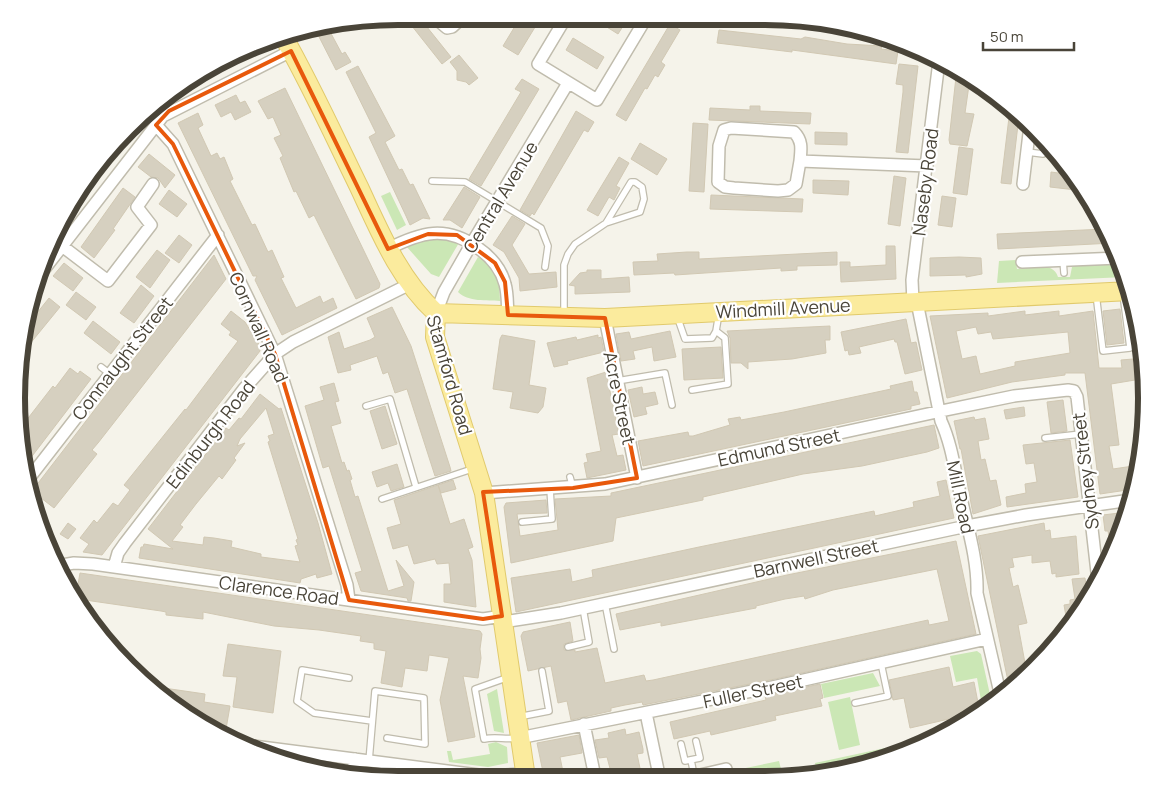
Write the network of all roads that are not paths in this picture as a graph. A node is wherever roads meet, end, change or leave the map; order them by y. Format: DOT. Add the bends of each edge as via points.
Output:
graph roads {
  1 [pos="443,25"];
  2 [pos="454,25"];
  3 [pos="561,25"];
  4 [pos="642,25"];
  5 [pos="287,44"];
  6 [pos="938,68"];
  7 [pos="568,83"];
  8 [pos="156,125"];
  9 [pos="1029,134"];
  10 [pos="1027,152"];
  11 [pos="1043,154"];
  12 [pos="800,161"];
  13 [pos="927,166"];
  14 [pos="432,181"];
  15 [pos="153,184"];
  16 [pos="1024,184"];
  17 [pos="497,202"];
  18 [pos="606,223"];
  19 [pos="218,235"];
  20 [pos="472,243"];
  21 [pos="62,246"];
  22 [pos="388,249"];
  23 [pos="1111,258"];
  24 [pos="51,260"];
  25 [pos="1063,260"];
  26 [pos="1022,262"];
  27 [pos="545,267"];
  28 [pos="1064,273"];
  29 [pos="410,284"];
  30 [pos="1122,292"];
  31 [pos="1096,293"];
  32 [pos="915,302"];
  33 [pos="1127,310"];
  34 [pos="719,311"];
  35 [pos="436,313"];
  36 [pos="677,314"];
  37 [pos="508,315"];
  38 [pos="564,316"];
  39 [pos="605,318"];
  40 [pos="716,331"];
  41 [pos="275,354"];
  42 [pos="617,381"];
  43 [pos="692,390"];
  44 [pos="1074,392"];
  45 [pos="672,405"];
  46 [pos="366,406"];
  47 [pos="939,412"];
  48 [pos="1081,434"];
  49 [pos="1045,438"];
  50 [pos="476,467"];
  51 [pos="33,473"];
  52 [pos="637,478"];
  53 [pos="416,487"];
  54 [pos="550,489"];
  55 [pos="484,493"];
  56 [pos="382,499"];
  57 [pos="1123,501"];
  58 [pos="1089,505"];
  59 [pos="522,522"];
  60 [pos="967,526"];
  61 [pos="64,565"];
  62 [pos="114,567"];
  63 [pos="1097,569"];
  64 [pos="349,600"];
  65 [pos="605,603"];
  66 [pos="584,608"];
  67 [pos="502,619"];
  68 [pos="987,640"];
  69 [pos="568,647"];
  70 [pos="614,649"];
  71 [pos="881,663"];
  72 [pos="542,671"];
  73 [pos="510,677"];
  74 [pos="349,678"];
  75 [pos="999,688"];
  76 [pos="855,703"];
  77 [pos="646,713"];
  78 [pos="516,717"];
  79 [pos="372,721"];
  80 [pos="584,724"];
  81 [pos="387,738"];
  82 [pos="519,738"];
  83 [pos="696,741"];
  84 [pos="681,744"];
  85 [pos="269,748"];
  86 [pos="355,759"];
  87 [pos="691,760"];
  88 [pos="369,761"];
  89 [pos="353,768"];
  90 [pos="726,769"];
  91 [pos="431,771"];
  92 [pos="525,771"];
  93 [pos="594,771"];
  94 [pos="659,771"];
  95 [pos="693,771"];
  96 [pos="717,771"];
  1 -- 2 [label="street" via="447,28"];
  3 -- 7 [label="street" via="538,64"];
  4 -- 7 [label="street" via="597,100"];
  5 -- 8 [label="street" via="170,111"];
  5 -- 22 [label="main road, Stamford Road"];
  6 -- 13 [label="street, Naseby Road"];
  7 -- 17 [label="street, Central Avenue"];
  8 -- 19 [label="street, Cornwall Road" via="173,144"];
  8 -- 21 [label="street"];
  9 -- 10 [label="street"];
  10 -- 11 [label="lane"];
  10 -- 16 [label="street"];
  12 -- 12 [label="street" via="801,144 794,132 724,130 719,146 718,182 725,187 788,190 796,184"];
  12 -- 13 [label="street"];
  13 -- 32 [label="street, Naseby Road" via="912,280"];
  14 -- 17 [label="lane" via="465,182"];
  15 -- 21 [label="street" via="137,207 151,225 108,281"];
  17 -- 20 [label="street, Central Avenue"];
  17 -- 27 [label="lane" via="541,228 548,246"];
  18 -- 18 [label="lane" via="631,182 642,187 644,199 640,212"];
  18 -- 38 [label="lane" via="575,244 568,254 564,265"];
  19 -- 41 [label="street, Cornwall Road"];
  19 -- 51 [label="street, Connaught Street" via="105,370"];
  20 -- 22 [label="street" via="456,235 438,233 410,239"];
  20 -- 35 [label="street, Central Avenue"];
  20 -- 37 [label="street" via="488,256 501,274"];
  21 -- 24 [label="street"];
  22 -- 29 [label="main road, Stamford Road"];
  23 -- 25 [label="street"];
  25 -- 26 [label="street"];
  25 -- 28 [label="lane"];
  29 -- 35 [label="main road, Stamford Road"];
  29 -- 41 [label="street, Edinburgh Road"];
  30 -- 31 [label="main road, Windmill Avenue"];
  31 -- 32 [label="main road, Windmill Avenue"];
  31 -- 33 [label="lane" via="1103,351 1130,348"];
  32 -- 34 [label="main road, Windmill Avenue"];
  32 -- 47 [label="street, Mill Road"];
  34 -- 36 [label="main road, Windmill Avenue"];
  34 -- 40 [label="lane"];
  35 -- 37 [label="main road, Windmill Avenue"];
  35 -- 50 [label="main road, Stamford Road" via="435,337"];
  36 -- 39 [label="main road, Windmill Avenue"];
  36 -- 40 [label="lane" via="684,339 712,338"];
  37 -- 38 [label="main road, Windmill Avenue"];
  38 -- 39 [label="main road, Windmill Avenue"];
  39 -- 42 [label="street, Acre Street"];
  40 -- 43 [label="lane" via="725,338 728,384"];
  41 -- 62 [label="street, Edinburgh Road" via="243,390 125,543"];
  41 -- 64 [label="street, Cornwall Road" via="345,576"];
  42 -- 45 [label="lane" via="665,373"];
  42 -- 52 [label="street, Acre Street"];
  44 -- 47 [label="street, Edmund Street" via="1014,396"];
  44 -- 48 [label="street, Sydney Street"];
  46 -- 53 [label="lane" via="390,399"];
  47 -- 52 [label="street, Edmund Street"];
  47 -- 60 [label="street, Mill Road" via="947,434"];
  48 -- 49 [label="lane"];
  48 -- 58 [label="street, Sydney Street"];
  50 -- 53 [label="lane"];
  50 -- 55 [label="main road, Stamford Road"];
  52 -- 54 [label="street, Edmund Street" via="571,482"];
  53 -- 56 [label="lane"];
  54 -- 55 [label="street, Edmund Street"];
  54 -- 59 [label="lane" via="552,519"];
  55 -- 67 [label="main road, Stamford Road"];
  57 -- 58 [label="street, Barnwell Street"];
  58 -- 60 [label="street, Barnwell Street"];
  58 -- 63 [label="street, Sydney Street"];
  60 -- 65 [label="street, Barnwell Street"];
  60 -- 68 [label="street, Mill Road"];
  61 -- 62 [label="street, Clarence Road"];
  62 -- 64 [label="street, Clarence Road"];
  64 -- 67 [label="street, Clarence Road"];
  65 -- 66 [label="street, Barnwell Street"];
  65 -- 70 [label="lane"];
  66 -- 67 [label="street, Barnwell Street"];
  66 -- 69 [label="lane" via="589,642"];
  67 -- 73 [label="main road, Stamford Road"];
  68 -- 71 [label="street, Fuller Street"];
  68 -- 75 [label="street, Mill Road"];
  71 -- 76 [label="lane" via="888,696"];
  71 -- 77 [label="street, Fuller Street"];
  72 -- 78 [label="lane" via="549,711"];
  73 -- 78 [label="main road, Stamford Road"];
  73 -- 82 [label="lane" via="475,689 484,739"];
  74 -- 79 [label="lane" via="302,670 297,701 314,713"];
  77 -- 80 [label="street, Fuller Street"];
  77 -- 94 [label="street"];
  78 -- 82 [label="main road, Stamford Road"];
  79 -- 81 [label="lane" via="375,691 424,698 425,744"];
  79 -- 88 [label="lane"];
  80 -- 82 [label="street, Fuller Street"];
  80 -- 93 [label="street"];
  82 -- 92 [label="main road, Stamford Road"];
  83 -- 87 [label="lane" via="700,758"];
  84 -- 87 [label="lane" via="685,761"];
  85 -- 86 [label="street"];
  86 -- 88 [label="street"];
  86 -- 89 [label="street"];
  87 -- 95 [label="lane"];
  88 -- 91 [label="street"];
  90 -- 96 [label="street"];
}
